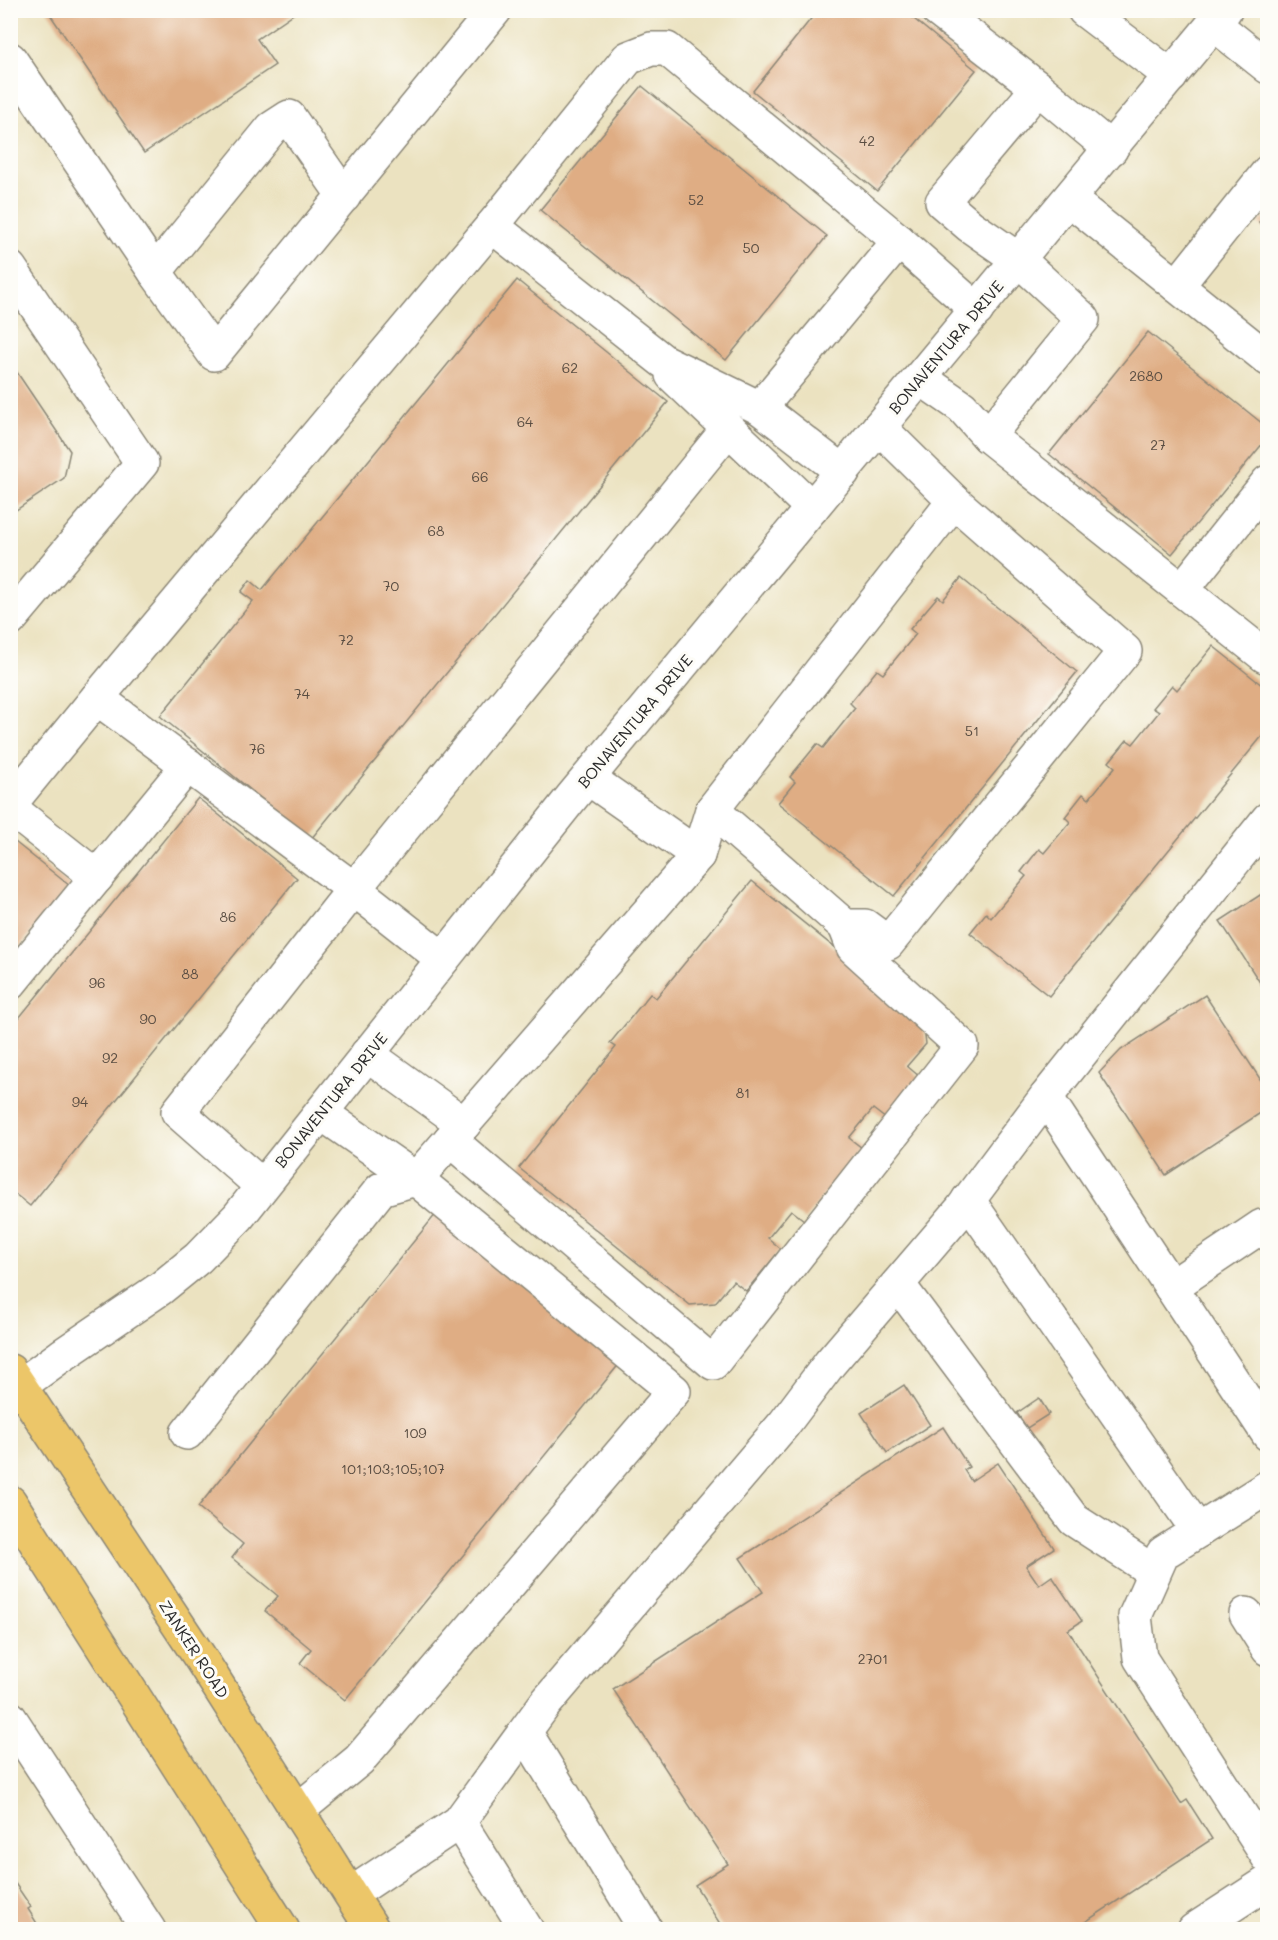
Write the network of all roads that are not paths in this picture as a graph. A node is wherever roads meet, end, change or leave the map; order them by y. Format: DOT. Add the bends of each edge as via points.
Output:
graph roads {
  1 [pos="495,10"];
  2 [pos="937,10"];
  3 [pos="1084,10"];
  4 [pos="1220,17"];
  5 [pos="10,59"];
  6 [pos="1268,67"];
  7 [pos="1171,76"];
  8 [pos="1038,88"];
  9 [pos="1111,149"];
  10 [pos="1268,172"];
  11 [pos="344,196"];
  12 [pos="1069,199"];
  13 [pos="492,226"];
  14 [pos="899,241"];
  15 [pos="1018,260"];
  16 [pos="10,268"];
  17 [pos="155,272"];
  18 [pos="1178,286"];
  19 [pos="977,310"];
  20 [pos="1268,359"];
  21 [pos="663,361"];
  22 [pos="920,378"];
  23 [pos="760,408"];
  24 [pos="879,427"];
  25 [pos="728,429"];
  26 [pos="988,435"];
  27 [pos="843,471"];
  28 [pos="1268,483"];
  29 [pos="954,501"];
  30 [pos="812,508"];
  31 [pos="1182,590"];
  32 [pos="10,620"];
  33 [pos="1268,653"];
  34 [pos="98,698"];
  35 [pos="188,765"];
  36 [pos="588,778"];
  37 [pos="10,806"];
  38 [pos="712,810"];
  39 [pos="1268,819"];
  40 [pos="698,855"];
  41 [pos="97,877"];
  42 [pos="354,889"];
  43 [pos="845,926"];
  44 [pos="443,959"];
  45 [pos="10,983"];
  46 [pos="368,1054"];
  47 [pos="1046,1097"];
  48 [pos="321,1113"];
  49 [pos="457,1132"];
  50 [pos="416,1179"];
  51 [pos="262,1186"];
  52 [pos="968,1200"];
  53 [pos="1268,1234"];
  54 [pos="898,1284"];
  55 [pos="1171,1287"];
  56 [pos="14,1384"];
  57 [pos="187,1432"];
  58 [pos="1268,1434"];
  59 [pos="1268,1487"];
  60 [pos="10,1502"];
  61 [pos="1198,1531"];
  62 [pos="1154,1572"];
  63 [pos="1246,1614"];
  64 [pos="1268,1649"];
  65 [pos="10,1718"];
  66 [pos="525,1732"];
  67 [pos="298,1810"];
  68 [pos="459,1822"];
  69 [pos="1268,1857"];
  70 [pos="1268,1882"];
  71 [pos="351,1894"];
  72 [pos="149,1929"];
  73 [pos="283,1929"];
  74 [pos="374,1929"];
  75 [pos="526,1929"];
  76 [pos="646,1929"];
  77 [pos="1194,1929"];
  1 -- 11 [label="street"];
  2 -- 8 [label="street"];
  3 -- 7 [label="street"];
  4 -- 6 [label="street"];
  4 -- 7 [label="street, BONAVENTURA DRIVE"];
  5 -- 17 [label="street"];
  7 -- 9 [label="street, BONAVENTURA DRIVE"];
  8 -- 9 [label="street"];
  8 -- 15 [label="street" via="942,202"];
  9 -- 12 [label="street, BONAVENTURA DRIVE"];
  10 -- 18 [label="street"];
  11 -- 17 [label="street" via="289,117 272,128"];
  11 -- 17 [label="street" via="214,354"];
  12 -- 15 [label="street, BONAVENTURA DRIVE"];
  12 -- 18 [label="street"];
  13 -- 14 [label="street" via="628,58 651,49 667,49"];
  13 -- 21 [label="street"];
  13 -- 34 [label="street"];
  14 -- 19 [label="street"];
  14 -- 23 [label="street"];
  15 -- 19 [label="street, BONAVENTURA DRIVE"];
  15 -- 26 [label="street" via="1083,319"];
  16 -- 32 [label="street" via="141,463"];
  18 -- 20 [label="street"];
  19 -- 22 [label="street, BONAVENTURA DRIVE"];
  21 -- 23 [label="street"];
  21 -- 25 [label="street" via="672,376"];
  22 -- 24 [label="street, BONAVENTURA DRIVE"];
  22 -- 26 [label="street" via="962,407"];
  23 -- 27 [label="street"];
  24 -- 27 [label="street, BONAVENTURA DRIVE"];
  24 -- 29 [label="street"];
  25 -- 30 [label="street"];
  25 -- 42 [label="street"];
  26 -- 31 [label="street"];
  27 -- 30 [label="street, BONAVENTURA DRIVE"];
  28 -- 31 [label="street"];
  29 -- 38 [label="street"];
  29 -- 43 [label="street" via="1125,651 888,944 865,926"];
  30 -- 36 [label="street, BONAVENTURA DRIVE"];
  31 -- 33 [label="street" via="1265,656"];
  34 -- 35 [label="street"];
  34 -- 37 [label="street"];
  35 -- 41 [label="street"];
  35 -- 42 [label="street"];
  36 -- 40 [label="street"];
  36 -- 44 [label="street, BONAVENTURA DRIVE"];
  37 -- 41 [label="street"];
  38 -- 40 [label="street"];
  38 -- 43 [label="street"];
  39 -- 47 [label="street"];
  40 -- 49 [label="street"];
  41 -- 45 [label="street"];
  42 -- 44 [label="street"];
  42 -- 51 [label="street" via="178,1112"];
  43 -- 49 [label="street" via="853,947 962,1046 713,1363"];
  44 -- 46 [label="street, BONAVENTURA DRIVE"];
  46 -- 48 [label="street, BONAVENTURA DRIVE"];
  46 -- 49 [label="street"];
  47 -- 52 [label="street"];
  47 -- 55 [label="street"];
  48 -- 50 [label="street"];
  48 -- 51 [label="street, BONAVENTURA DRIVE"];
  49 -- 50 [label="street"];
  50 -- 57 [label="street" via="381,1189"];
  50 -- 67 [label="street" via="674,1391 359,1760"];
  51 -- 56 [label="street, BONAVENTURA DRIVE" via="198,1258 161,1288"];
  52 -- 54 [label="street"];
  52 -- 61 [label="street"];
  53 -- 55 [label="street" via="1262,1226"];
  54 -- 62 [label="street" via="1074,1520"];
  54 -- 66 [label="street"];
  55 -- 58 [label="street"];
  56 -- 67 [label="main road, ZANKER ROAD" via="201,1659"];
  59 -- 61 [label="street"];
  60 -- 73 [label="main road"];
  61 -- 62 [label="street" via="1163,1553"];
  62 -- 69 [label="street" via="1135,1616 1140,1658"];
  63 -- 64 [label="street"];
  65 -- 72 [label="street"];
  66 -- 68 [label="street"];
  66 -- 76 [label="street"];
  67 -- 71 [label="main road, ZANKER ROAD"];
  68 -- 71 [label="street"];
  68 -- 75 [label="street"];
  70 -- 77 [label="street"];
  71 -- 74 [label="main road, ZANKER ROAD"];
}
